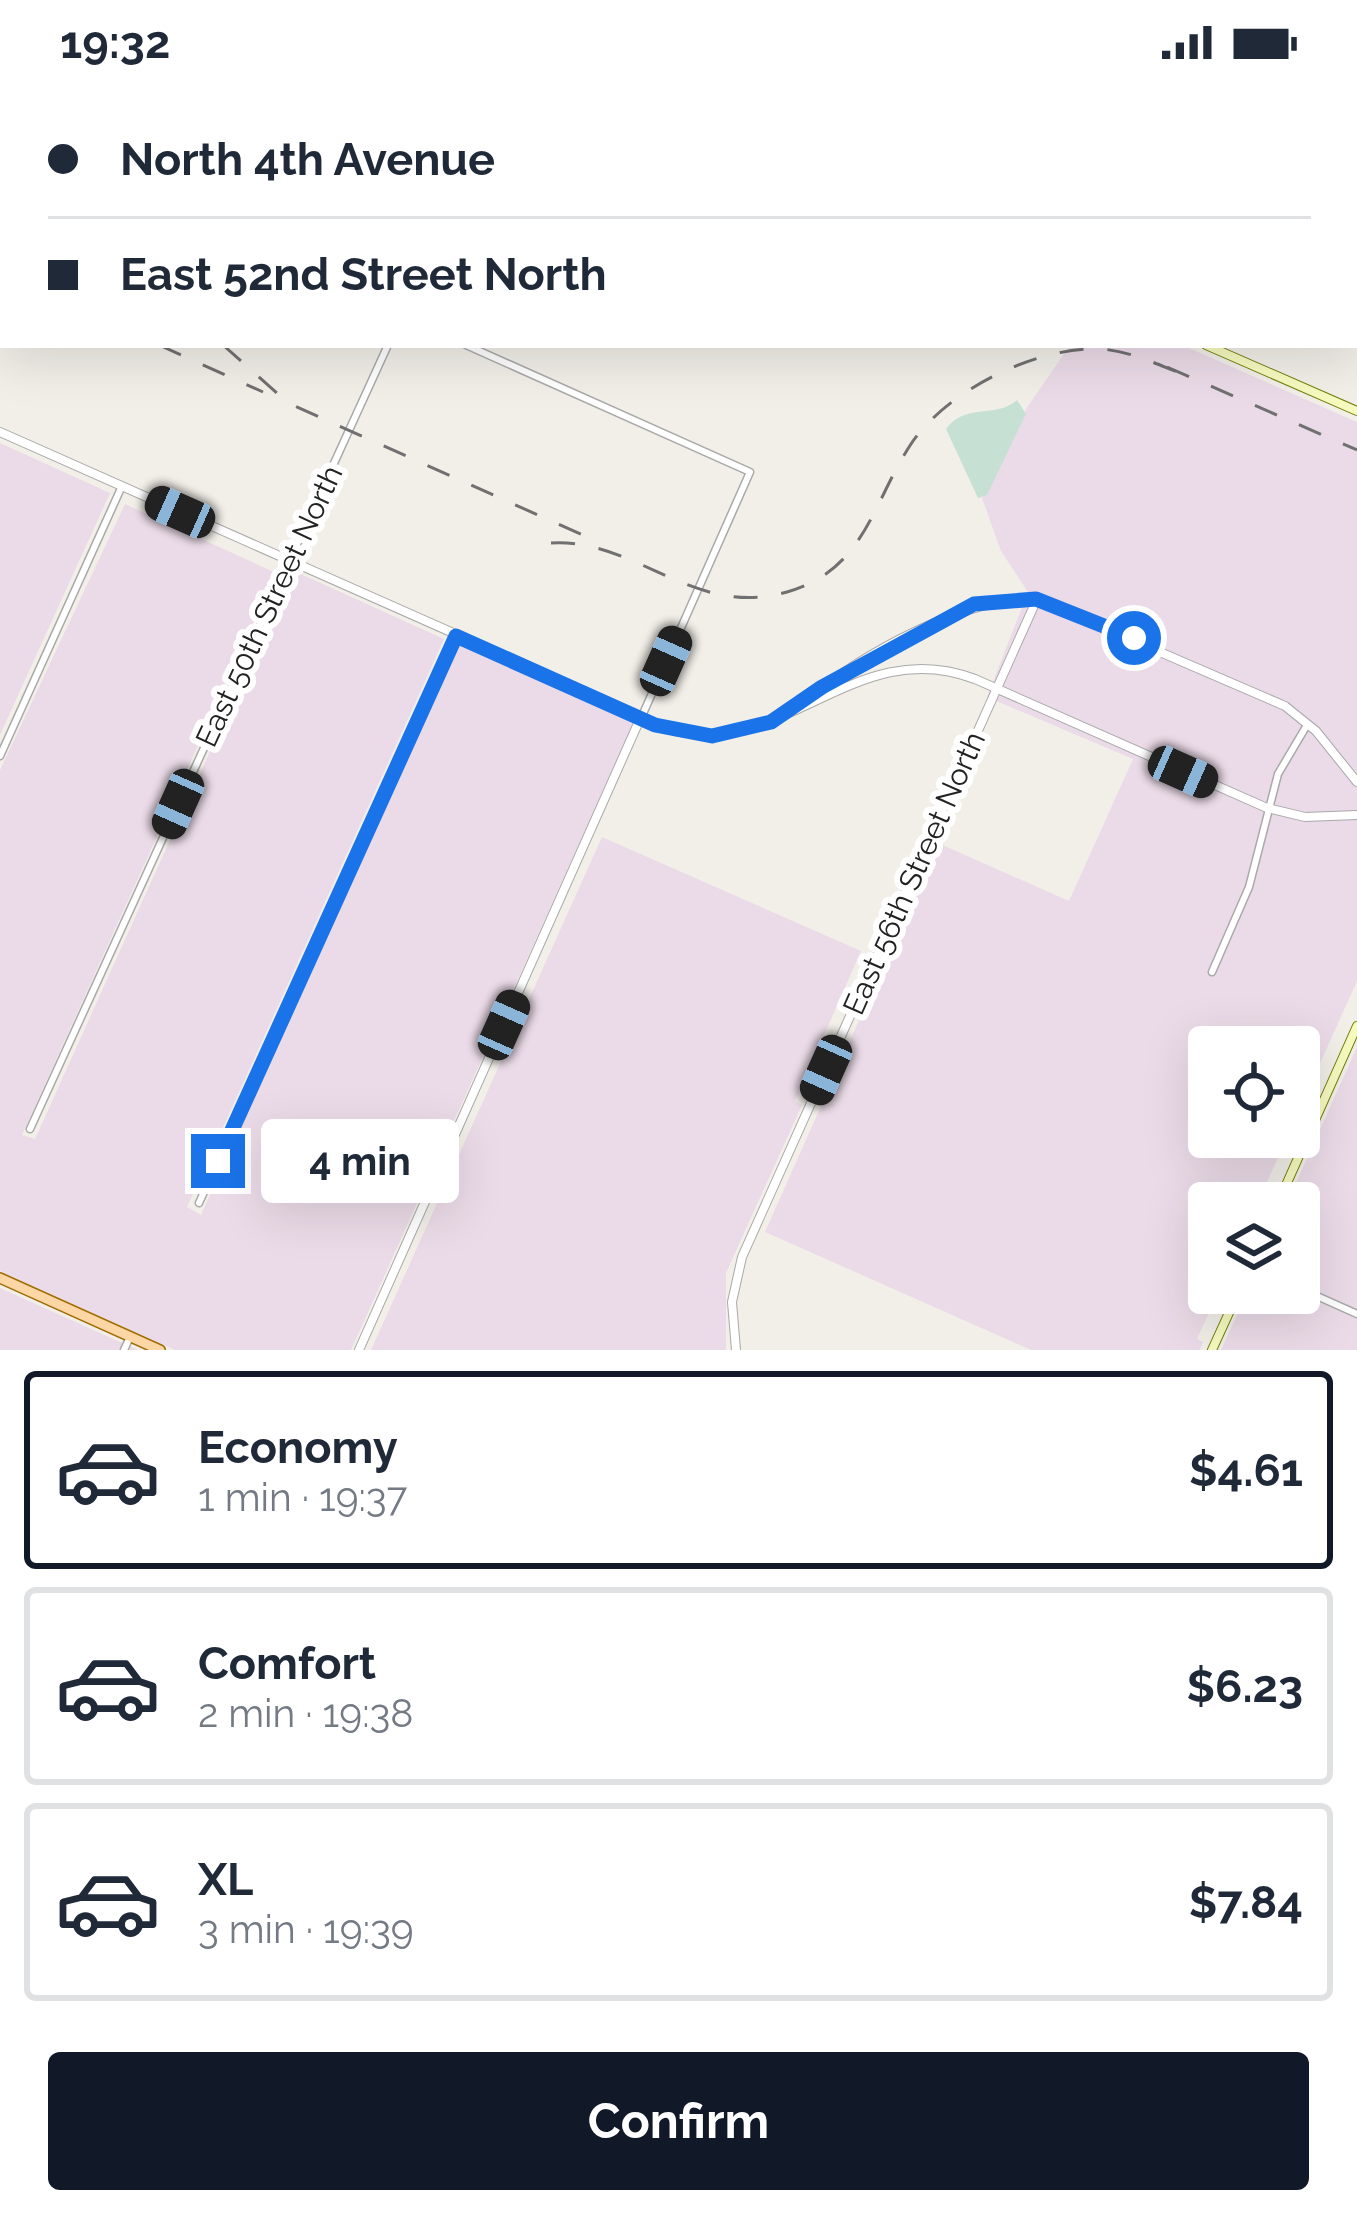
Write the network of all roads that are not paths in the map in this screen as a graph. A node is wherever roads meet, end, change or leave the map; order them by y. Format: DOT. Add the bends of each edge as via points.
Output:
graph roads {
  1 [pos="387,348"];
  2 [pos="473,348"];
  3 [pos="1213,348"];
  4 [pos="1357,412"];
  5 [pos="0,432"];
  6 [pos="122,486"];
  7 [pos="289,561"];
  8 [pos="1036,599"];
  9 [pos="456,636"];
  10 [pos="997,688"];
  11 [pos="796,709"];
  12 [pos="640,719"];
  13 [pos="1308,724"];
  14 [pos="0,757"];
  15 [pos="1357,782"];
  16 [pos="1268,808"];
  17 [pos="1357,815"];
  18 [pos="1212,972"];
  19 [pos="1357,1026"];
  20 [pos="30,1129"];
  21 [pos="1287,1182"];
  22 [pos="200,1203"];
  23 [pos="0,1278"];
  24 [pos="1320,1297"];
  25 [pos="1228,1314"];
  26 [pos="1357,1314"];
  27 [pos="130,1336"];
  28 [pos="124,1350"];
  29 [pos="160,1350"];
  30 [pos="359,1350"];
  31 [pos="736,1350"];
  32 [pos="1212,1350"];
  1 -- 7 [label="street, East 50th Street North"];
  2 -- 12 [label="street" via="750,472"];
  3 -- 4 [label="main road"];
  5 -- 6 [label="street"];
  6 -- 7 [label="street"];
  6 -- 14 [label="street"];
  7 -- 9 [label="street"];
  7 -- 20 [label="street, East 50th Street North"];
  8 -- 10 [label="street, East 56th Street North"];
  8 -- 11 [label="street" via="963,608"];
  8 -- 13 [label="street" via="1271,699"];
  9 -- 12 [label="street"];
  9 -- 22 [label="street"];
  10 -- 11 [label="street" via="950,670 901,668"];
  10 -- 16 [label="street"];
  10 -- 31 [label="street, East 56th Street North" via="742,1257 732,1302"];
  11 -- 12 [label="street" via="724,736"];
  12 -- 30 [label="street"];
  13 -- 15 [label="street"];
  13 -- 16 [label="street" via="1286,756"];
  16 -- 17 [label="street" via="1305,817"];
  16 -- 18 [label="street" via="1249,887"];
  19 -- 21 [label="main road"];
  23 -- 27 [label="main road"];
  24 -- 26 [label="street"];
  25 -- 32 [label="main road"];
  27 -- 28 [label="street"];
  27 -- 29 [label="main road"];
}
